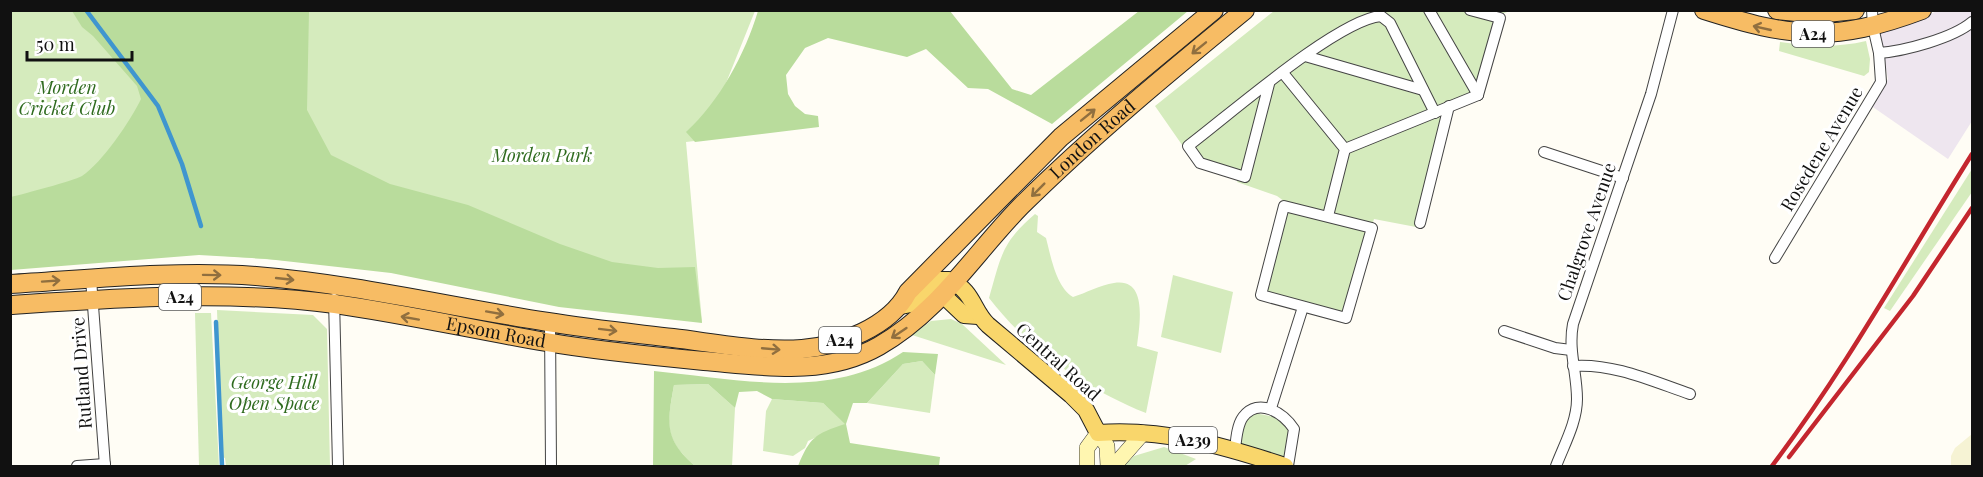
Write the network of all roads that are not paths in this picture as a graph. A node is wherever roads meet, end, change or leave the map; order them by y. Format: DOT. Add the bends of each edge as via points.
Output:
graph roads {
  1 [pos="1214,10"];
  2 [pos="1245,10"];
  3 [pos="1429,10"];
  4 [pos="1470,10"];
  5 [pos="1673,10"];
  6 [pos="1704,10"];
  7 [pos="1777,10"];
  8 [pos="1855,10"];
  9 [pos="1922,10"];
  10 [pos="1873,19"];
  11 [pos="1972,22"];
  12 [pos="1880,53"];
  13 [pos="1305,56"];
  14 [pos="1284,73"];
  15 [pos="1269,84"];
  16 [pos="1424,90"];
  17 [pos="1478,95"];
  18 [pos="1449,106"];
  19 [pos="1435,113"];
  20 [pos="1345,149"];
  21 [pos="1544,152"];
  22 [pos="1623,178"];
  23 [pos="1328,216"];
  24 [pos="1420,223"];
  25 [pos="1775,258"];
  26 [pos="938,261"];
  27 [pos="91,279"];
  28 [pos="10,284"];
  29 [pos="334,284"];
  30 [pos="945,286"];
  31 [pos="93,299"];
  32 [pos="334,304"];
  33 [pos="10,305"];
  34 [pos="901,306"];
  35 [pos="1303,306"];
  36 [pos="550,322"];
  37 [pos="1503,331"];
  38 [pos="551,343"];
  39 [pos="1570,350"];
  40 [pos="1573,366"];
  41 [pos="1690,393"];
  42 [pos="1271,408"];
  43 [pos="1143,433"];
  44 [pos="1098,434"];
  45 [pos="1234,450"];
  46 [pos="105,465"];
  47 [pos="77,466"];
  48 [pos="338,466"];
  49 [pos="551,466"];
  50 [pos="1088,466"];
  51 [pos="1108,466"];
  52 [pos="1114,466"];
  53 [pos="1286,466"];
  54 [pos="1556,466"];
  26 -- 1 [label="highway, London Road / A24, one-way" via="1060,137"];
  2 -- 30 [label="highway, London Road / A24, one-way" via="1068,160"];
  3 -- 17 [label="street"];
  4 -- 17 [label="street" via="1500,18"];
  5 -- 22 [label="street, Chalgrove Avenue"];
  10 -- 6 [label="highway, A24, one-way" via="1835,33 1802,34 1752,26"];
  7 -- 8 [label="highway, A24" via="1817,14"];
  9 -- 10 [label="highway, A24"];
  10 -- 12 [label="street, Rosedene Avenue"];
  11 -- 12 [label="street" via="1910,48"];
  12 -- 25 [label="street, Rosedene Avenue" via="1881,82"];
  13 -- 14 [label="street"];
  13 -- 16 [label="street"];
  13 -- 16 [label="street" via="1367,17 1381,16 1390,23"];
  14 -- 15 [label="street"];
  14 -- 20 [label="street"];
  15 -- 15 [label="street" via="1188,146 1200,163 1245,177"];
  16 -- 19 [label="street"];
  17 -- 18 [label="street"];
  18 -- 19 [label="street"];
  18 -- 24 [label="street"];
  19 -- 20 [label="street"];
  20 -- 23 [label="street"];
  21 -- 22 [label="street"];
  22 -- 39 [label="street, Chalgrove Avenue" via="1573,324"];
  23 -- 35 [label="street" via="1284,206 1261,295"];
  23 -- 35 [label="street" via="1372,228 1346,318"];
  26 -- 30 [label="highway"];
  26 -- 34 [label="highway, Epsom Road / A24" via="908,292"];
  28 -- 27 [label="highway, Epsom Road / A24, one-way"];
  27 -- 29 [label="highway, Epsom Road / A24, one-way" via="190,274"];
  27 -- 31 [label="street, Rutland Drive"];
  29 -- 32 [label="street"];
  29 -- 36 [label="highway, Epsom Road / A24, one-way"];
  30 -- 34 [label="main road" via="916,303"];
  30 -- 38 [label="highway, Epsom Road / A24, one-way" via="921,317 876,348 848,361 819,367 640,355"];
  30 -- 44 [label="main road, Central Road" via="964,315 978,316 1071,395 1086,411"];
  31 -- 32 [label="highway, Epsom Road / A24" via="258,298"];
  31 -- 33 [label="highway, Epsom Road / A24"];
  31 -- 46 [label="street, Rutland Drive"];
  38 -- 32 [label="highway, Epsom Road / A24, one-way"];
  32 -- 48 [label="street"];
  36 -- 34 [label="highway, Epsom Road / A24, one-way" via="778,350 802,349 829,345 858,333"];
  35 -- 42 [label="street"];
  36 -- 38 [label="street"];
  37 -- 39 [label="street"];
  38 -- 49 [label="street"];
  39 -- 40 [label="street, Chalgrove Avenue"];
  40 -- 41 [label="street" via="1614,369"];
  40 -- 54 [label="street, Chalgrove Avenue" via="1577,400"];
  42 -- 45 [label="street" via="1254,409 1243,417"];
  42 -- 53 [label="street" via="1286,416 1294,429"];
  43 -- 44 [label="main road, A239"];
  43 -- 45 [label="main road, A239"];
  43 -- 52 [label="main road"];
  44 -- 50 [label="main road" via="1087,448"];
  44 -- 51 [label="main road" via="1107,446"];
  45 -- 53 [label="main road, A239"];
  46 -- 47 [label="street"];
}
